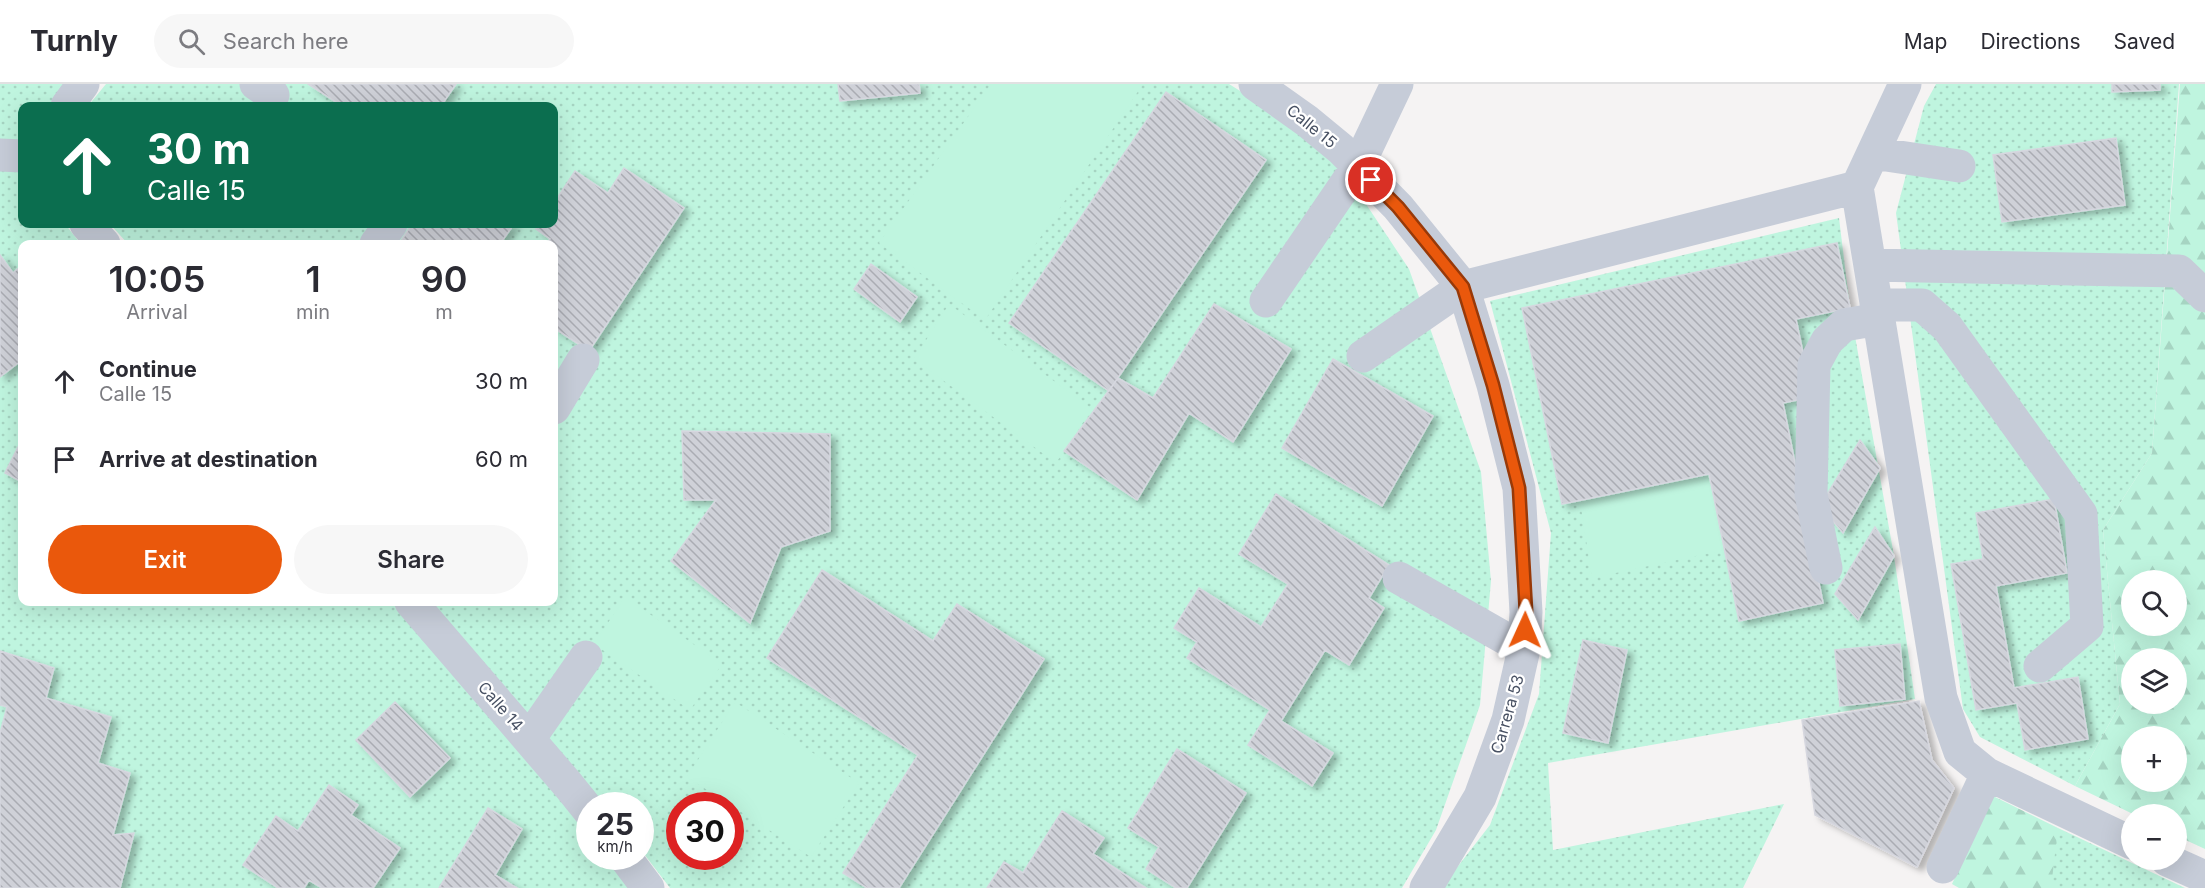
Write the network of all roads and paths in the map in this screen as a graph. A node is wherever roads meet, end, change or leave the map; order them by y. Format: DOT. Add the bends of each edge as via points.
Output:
graph roads {
  1 [pos="83,84"];
  2 [pos="1256,84"];
  3 [pos="1397,84"];
  4 [pos="1905,84"];
  5 [pos="70,102"];
  6 [pos="1873,153"];
  7 [pos="0,155"];
  8 [pos="18,156"];
  9 [pos="1358,166"];
  10 [pos="1959,166"];
  11 [pos="1857,187"];
  12 [pos="90,228"];
  13 [pos="100,240"];
  14 [pos="1870,265"];
  15 [pos="1463,287"];
  16 [pos="2205,296"];
  17 [pos="1266,301"];
  18 [pos="1878,312"];
  19 [pos="1363,356"];
  20 [pos="583,360"];
  21 [pos="558,401"];
  22 [pos="1519,488"];
  23 [pos="1826,568"];
  24 [pos="1399,578"];
  25 [pos="424,607"];
  26 [pos="1524,649"];
  27 [pos="586,657"];
  28 [pos="2040,666"];
  29 [pos="529,739"];
  30 [pos="1986,774"];
  31 [pos="576,795"];
  32 [pos="2121,838"];
  33 [pos="1943,867"];
  34 [pos="2187,869"];
  35 [pos="634,870"];
  36 [pos="2205,877"];
  37 [pos="648,888"];
  38 [pos="1426,888"];
  1 -- 5 [label="street"];
  2 -- 9 [label="street, Calle 15" via="1307,121"];
  3 -- 9 [label="street"];
  4 -- 6 [label="street"];
  6 -- 10 [label="street"];
  6 -- 11 [label="street"];
  7 -- 8 [label="street"];
  9 -- 15 [label="street, Calle 15" via="1398,207"];
  9 -- 17 [label="street"];
  11 -- 14 [label="street"];
  11 -- 15 [label="street"];
  12 -- 13 [label="street"];
  14 -- 16 [label="street" via="2179,271"];
  14 -- 18 [label="street"];
  15 -- 19 [label="street"];
  15 -- 22 [label="street, Calle 15"];
  18 -- 23 [label="street" via="1844,325 1827,341 1814,365 1811,494"];
  18 -- 28 [label="street" via="1922,305 1947,327 2081,514 2087,626"];
  18 -- 30 [label="street" via="1941,698 1960,752"];
  20 -- 21 [label="street"];
  22 -- 26 [label="street, Carrera 53" via="1526,612"];
  24 -- 26 [label="street"];
  25 -- 29 [label="street, Calle 14"];
  26 -- 38 [label="street, Carrera 53" via="1508,720 1480,797"];
  27 -- 29 [label="street"];
  29 -- 31 [label="street, Calle 14"];
  30 -- 32 [label="street"];
  30 -- 33 [label="street"];
  34 -- 36 [label="street"];
  35 -- 37 [label="street"];
}
